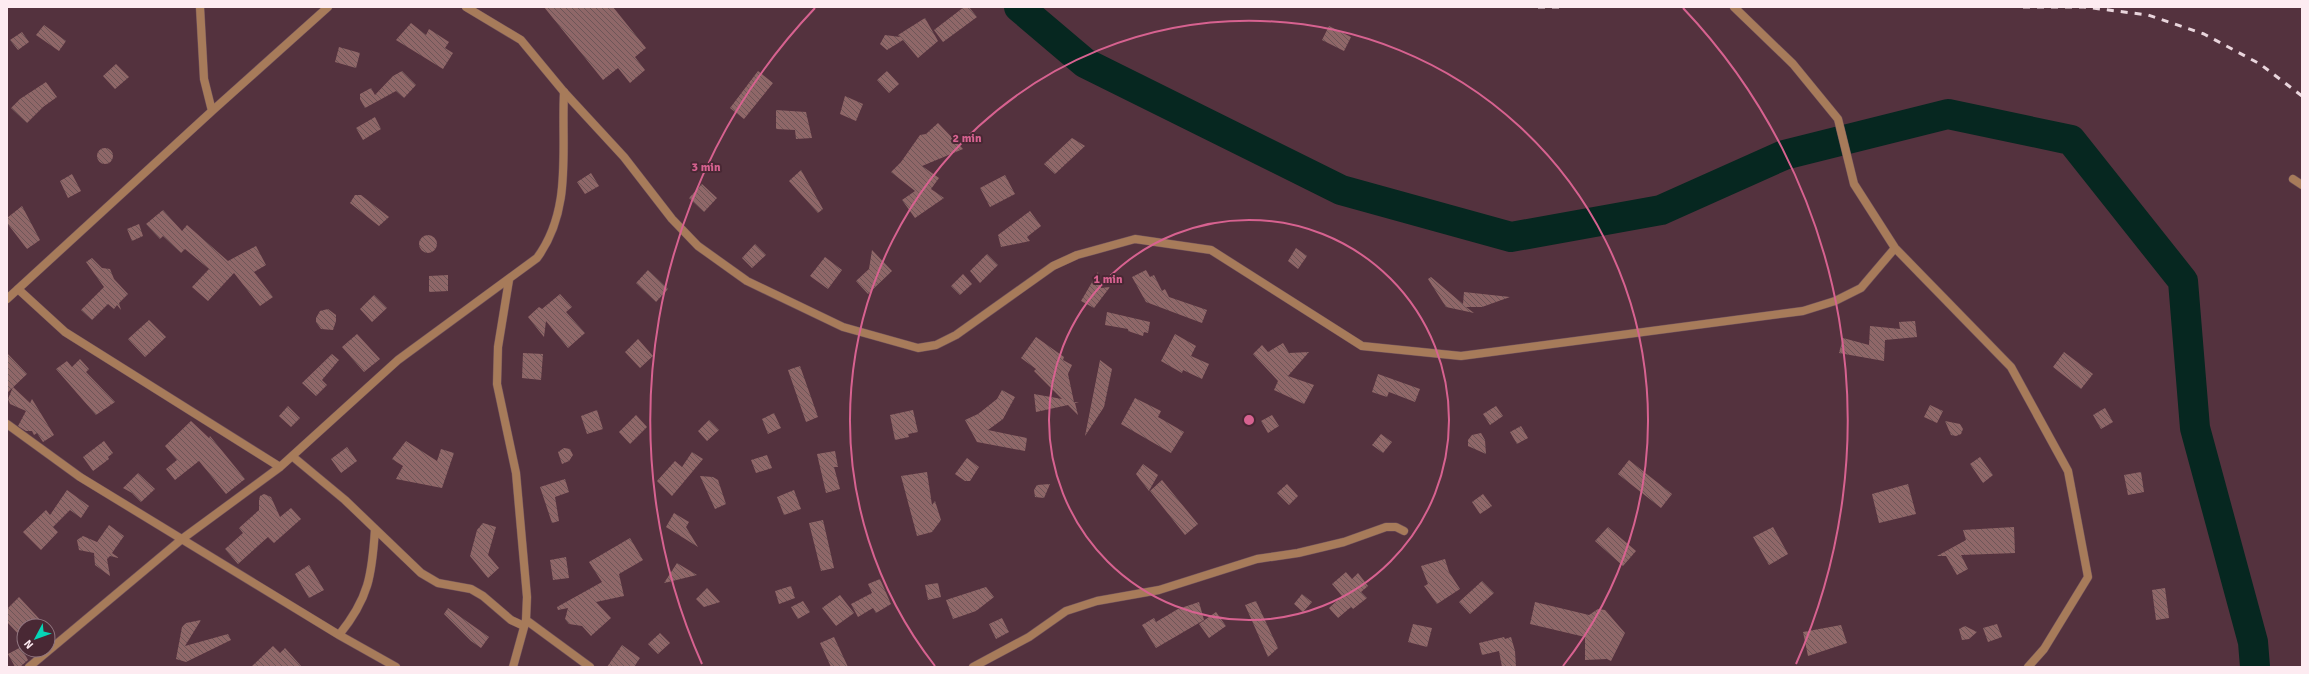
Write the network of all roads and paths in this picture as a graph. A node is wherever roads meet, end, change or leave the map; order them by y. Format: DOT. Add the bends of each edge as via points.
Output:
graph roads {
  1 [pos="200,7"];
  2 [pos="328,7"];
  3 [pos="466,7"];
  4 [pos="1734,7"];
  5 [pos="564,92"];
  6 [pos="212,111"];
  7 [pos="2293,179"];
  8 [pos="2302,185"];
  9 [pos="1895,248"];
  10 [pos="509,280"];
  11 [pos="18,289"];
  12 [pos="7,299"];
  13 [pos="7,424"];
  14 [pos="292,456"];
  15 [pos="280,467"];
  16 [pos="375,529"];
  17 [pos="1404,532"];
  18 [pos="182,539"];
  19 [pos="525,623"];
  20 [pos="339,635"];
  21 [pos="29,667"];
  22 [pos="396,667"];
  23 [pos="513,667"];
  24 [pos="590,667"];
  25 [pos="974,667"];
  26 [pos="2028,667"];
  1 -- 6 [label="street" via="204,79"];
  2 -- 6 [label="street"];
  3 -- 5 [label="street" via="521,40"];
  4 -- 9 [label="street" via="1793,64 1838,119 1854,184"];
  5 -- 9 [label="street" via="624,157 672,219 698,246 747,281 843,327 918,348 936,345 956,335 1053,266 1077,255 1135,239 1211,250 1362,346 1461,356 1803,311 1836,301 1861,288"];
  5 -- 10 [label="street" via="564,160 558,217 546,246 537,258"];
  6 -- 11 [label="street"];
  7 -- 8 [label="street"];
  9 -- 26 [label="street" via="2011,367 2068,471 2088,577 2044,649"];
  10 -- 14 [label="street" via="398,360"];
  10 -- 19 [label="street" via="498,348 497,384 516,473 527,597"];
  11 -- 12 [label="street"];
  11 -- 15 [label="street" via="66,332"];
  13 -- 18 [label="street" via="80,477"];
  14 -- 15 [label="street"];
  14 -- 16 [label="street"];
  15 -- 18 [label="street"];
  16 -- 19 [label="street" via="421,573 438,583 471,589 511,620"];
  16 -- 20 [label="street" via="373,566 366,592 354,616"];
  17 -- 25 [label="street" via="1396,527 1386,527 1344,542 1257,559 1159,590 1097,601 1066,611 1029,637"];
  18 -- 20 [label="street"];
  18 -- 21 [label="street"];
  19 -- 23 [label="street"];
  19 -- 24 [label="street"];
  20 -- 22 [label="street"];
}
